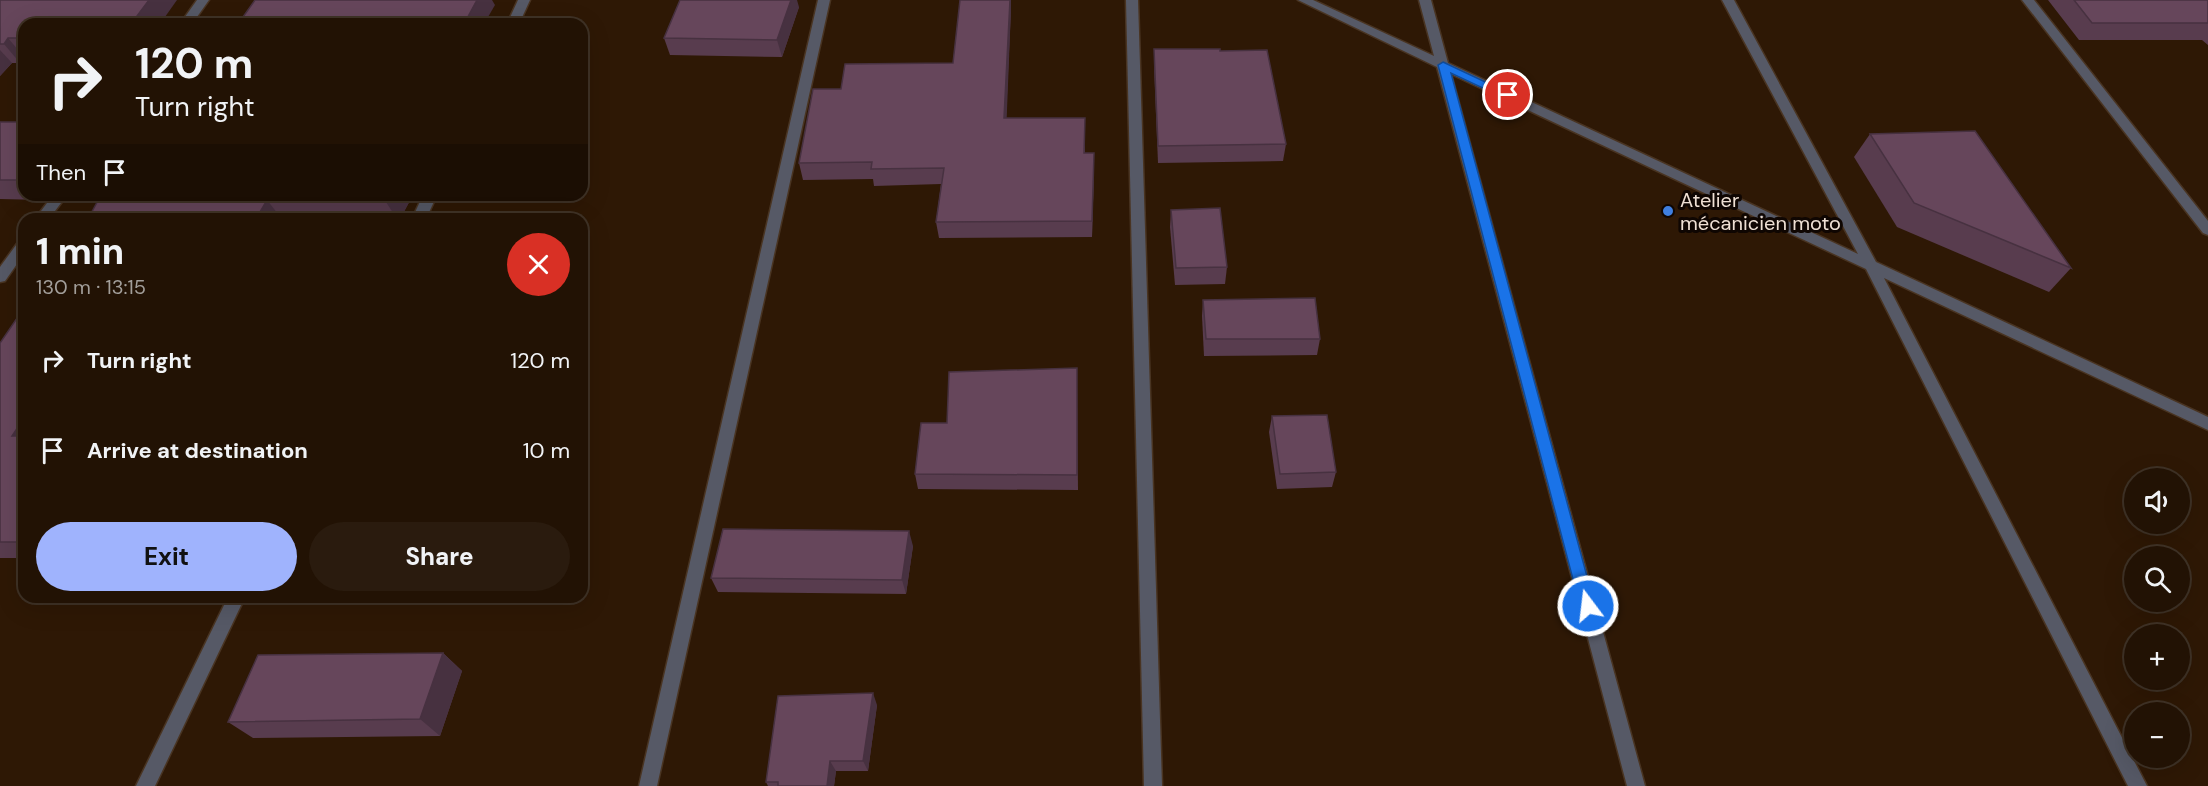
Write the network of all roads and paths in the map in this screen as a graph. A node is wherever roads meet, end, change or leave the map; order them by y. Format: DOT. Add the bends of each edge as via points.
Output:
graph roads {
  1 [pos="203,0"];
  2 [pos="524,0"];
  3 [pos="824,0"];
  4 [pos="1132,0"];
  5 [pos="1304,0"];
  6 [pos="1425,0"];
  7 [pos="1728,0"];
  8 [pos="2028,0"];
  9 [pos="190,18"];
  10 [pos="516,18"];
  11 [pos="1443,65"];
  12 [pos="2208,230"];
  13 [pos="18,252"];
  14 [pos="1871,266"];
  15 [pos="0,277"];
  16 [pos="2208,424"];
  17 [pos="234,603"];
  18 [pos="146,786"];
  19 [pos="648,786"];
  20 [pos="1153,786"];
  21 [pos="1636,786"];
  22 [pos="2138,786"];
  1 -- 9 [label="street"];
  2 -- 10 [label="street"];
  3 -- 19 [label="street"];
  4 -- 20 [label="street"];
  5 -- 11 [label="street"];
  6 -- 11 [label="street"];
  7 -- 14 [label="street"];
  8 -- 12 [label="street"];
  11 -- 14 [label="street"];
  11 -- 21 [label="street"];
  13 -- 15 [label="street"];
  14 -- 16 [label="street"];
  14 -- 22 [label="street"];
  17 -- 18 [label="street"];
}
